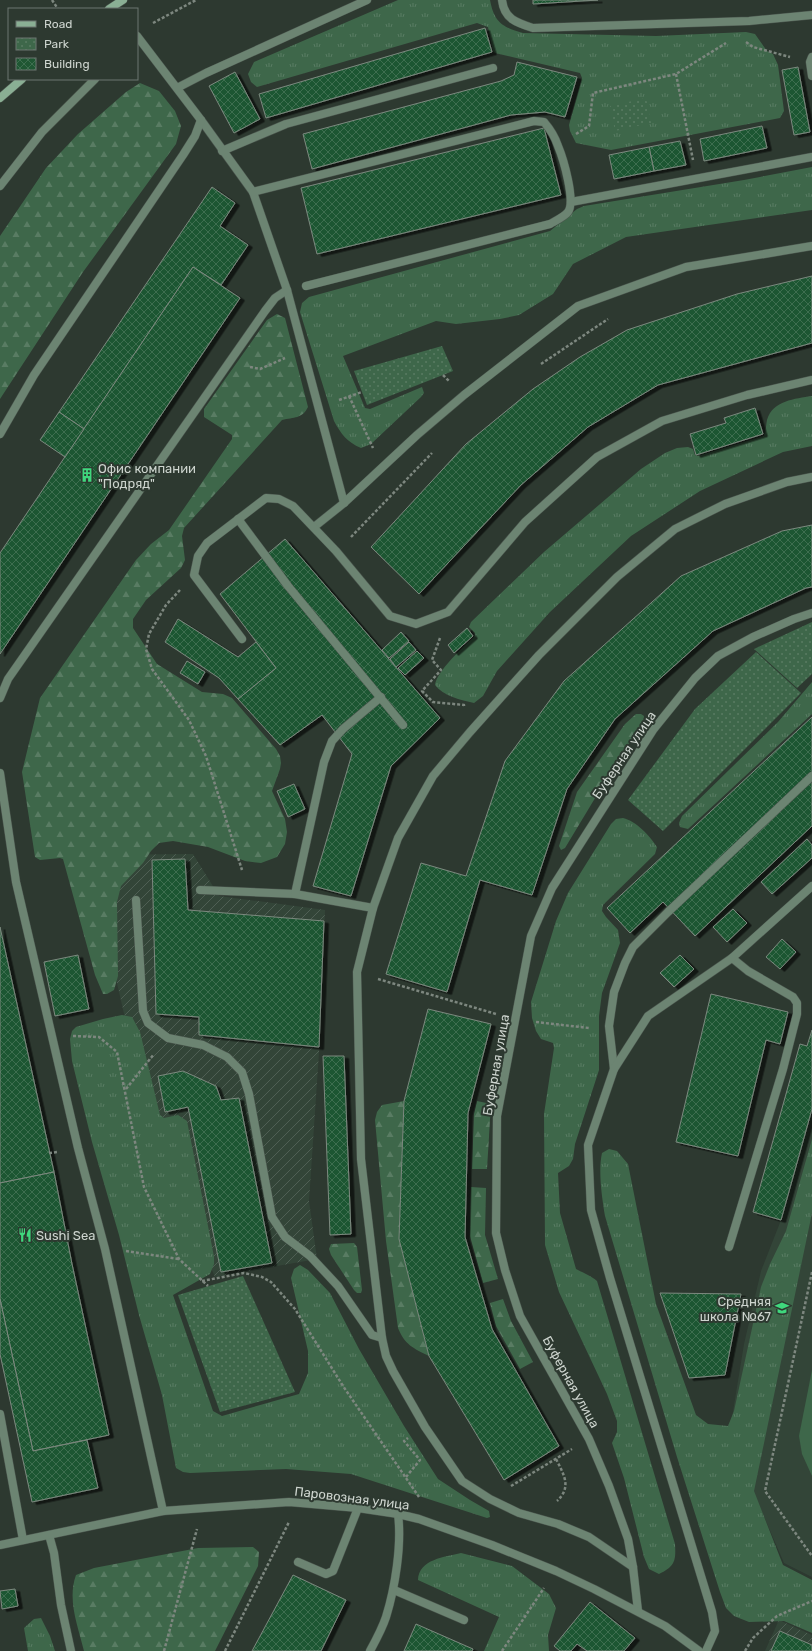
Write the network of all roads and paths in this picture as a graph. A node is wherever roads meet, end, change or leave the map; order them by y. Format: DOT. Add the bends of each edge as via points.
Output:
graph roads {
  1 [pos="123,0"];
  2 [pos="196,0"];
  3 [pos="367,0"];
  4 [pos="502,0"];
  5 [pos="113,8"];
  6 [pos="812,15"];
  7 [pos="749,21"];
  8 [pos="150,25"];
  9 [pos="737,37"];
  10 [pos="140,46"];
  11 [pos="811,59"];
  12 [pos="493,68"];
  13 [pos="676,74"];
  14 [pos="812,76"];
  15 [pos="21,80"];
  16 [pos="94,80"];
  17 [pos="177,88"];
  18 [pos="0,98"];
  19 [pos="201,120"];
  20 [pos="589,126"];
  21 [pos="222,151"];
  22 [pos="812,157"];
  23 [pos="696,179"];
  24 [pos="0,186"];
  25 [pos="253,192"];
  26 [pos="571,202"];
  27 [pos="812,246"];
  28 [pos="306,286"];
  29 [pos="286,290"];
  30 [pos="613,316"];
  31 [pos="302,350"];
  32 [pos="538,366"];
  33 [pos="260,369"];
  34 [pos="812,380"];
  35 [pos="362,392"];
  36 [pos="349,396"];
  37 [pos="337,401"];
  38 [pos="0,434"];
  39 [pos="434,450"];
  40 [pos="381,468"];
  41 [pos="812,477"];
  42 [pos="344,503"];
  43 [pos="238,519"];
  44 [pos="314,527"];
  45 [pos="336,551"];
  46 [pos="194,575"];
  47 [pos="812,613"];
  48 [pos="435,617"];
  49 [pos="242,639"];
  50 [pos="380,697"];
  51 [pos="0,698"];
  52 [pos="403,724"];
  53 [pos="470,732"];
  54 [pos="0,773"];
  55 [pos="812,776"];
  56 [pos="812,886"];
  57 [pos="200,890"];
  58 [pos="248,891"];
  59 [pos="296,894"];
  60 [pos="136,900"];
  61 [pos="373,908"];
  62 [pos="732,958"];
  63 [pos="357,972"];
  64 [pos="516,1020"];
  65 [pos="592,1028"];
  66 [pos="99,1037"];
  67 [pos="168,1038"];
  68 [pos="614,1069"];
  69 [pos="126,1090"];
  70 [pos="729,1247"];
  71 [pos="150,1255"];
  72 [pos="179,1259"];
  73 [pos="812,1272"];
  74 [pos="202,1281"];
  75 [pos="208,1286"];
  76 [pos="382,1338"];
  77 [pos="0,1414"];
  78 [pos="589,1439"];
  79 [pos="556,1459"];
  80 [pos="517,1483"];
  81 [pos="520,1487"];
  82 [pos="419,1496"];
  83 [pos="490,1499"];
  84 [pos="289,1502"];
  85 [pos="553,1503"];
  86 [pos="358,1508"];
  87 [pos="163,1511"];
  88 [pos="398,1514"];
  89 [pos="198,1523"];
  90 [pos="49,1535"];
  91 [pos="23,1540"];
  92 [pos="0,1545"];
  93 [pos="812,1556"];
  94 [pos="298,1562"];
  95 [pos="633,1567"];
  96 [pos="556,1571"];
  97 [pos="394,1590"];
  98 [pos="812,1601"];
  99 [pos="638,1611"];
  100 [pos="464,1620"];
  101 [pos="71,1651"];
  102 [pos="164,1651"];
  103 [pos="225,1651"];
  104 [pos="370,1651"];
  105 [pos="502,1651"];
  106 [pos="699,1651"];
  107 [pos="706,1651"];
  108 [pos="745,1651"];
  1 -- 5 [label="main road"];
  2 -- 8 [label="path"];
  3 -- 17 [label="street"];
  4 -- 7 [label="street" via="503,9 509,17 533,28"];
  6 -- 7 [label="street"];
  7 -- 9 [label="path"];
  9 -- 11 [label="path" via="753,47"];
  9 -- 13 [label="path"];
  10 -- 17 [label="street"];
  11 -- 14 [label="street"];
  12 -- 21 [label="street" via="286,124"];
  13 -- 20 [label="path" via="593,93"];
  13 -- 23 [label="path"];
  15 -- 18 [label="main road"];
  16 -- 24 [label="street" via="42,132"];
  17 -- 19 [label="street"];
  19 -- 21 [label="street"];
  19 -- 38 [label="street" via="183,155 34,375"];
  21 -- 25 [label="street"];
  22 -- 23 [label="street"];
  23 -- 26 [label="street"];
  25 -- 26 [label="street" via="534,121 544,122 558,145"];
  25 -- 29 [label="street"];
  26 -- 28 [label="street" via="568,212 550,224"];
  27 -- 40 [label="street" via="686,268 578,306 464,395"];
  29 -- 31 [label="street"];
  29 -- 51 [label="street" via="275,298 265,311 8,679"];
  30 -- 32 [label="path"];
  31 -- 33 [label="path"];
  31 -- 42 [label="street"];
  34 -- 48 [label="street" via="747,395 662,421 597,457 525,522 448,612"];
  35 -- 36 [label="path"];
  36 -- 37 [label="path"];
  36 -- 40 [label="path"];
  39 -- 45 [label="path"];
  40 -- 42 [label="street"];
  41 -- 53 [label="street" via="787,482 725,504 675,529 616,576 539,655"];
  42 -- 44 [label="street"];
  43 -- 44 [label="street" via="266,498 293,506"];
  43 -- 46 [label="street" via="207,543 198,556"];
  43 -- 50 [label="street" via="288,586"];
  44 -- 45 [label="street"];
  45 -- 48 [label="street" via="390,616 416,624"];
  46 -- 49 [label="street"];
  46 -- 58 [label="path" via="166,605 149,634 146,649 152,669 189,720 206,756"];
  47 -- 64 [label="street, Буферная улица" via="753,637 718,656 695,678 653,730 552,888 531,936"];
  48 -- 53 [label="path" via="444,628 432,660 441,670 422,691 433,702 464,705"];
  50 -- 52 [label="street"];
  50 -- 59 [label="street" via="332,740 324,762"];
  53 -- 61 [label="street" via="433,776 413,809 398,838"];
  54 -- 87 [label="street" via="16,882 78,1148 105,1248"];
  55 -- 68 [label="street" via="633,947 614,992 610,1026"];
  56 -- 62 [label="street"];
  57 -- 58 [label="street"];
  58 -- 59 [label="street"];
  59 -- 61 [label="street"];
  60 -- 67 [label="street" via="143,1011 148,1023"];
  61 -- 63 [label="street"];
  62 -- 68 [label="street" via="648,1016"];
  62 -- 70 [label="street" via="748,971 793,997 797,1003 783,1069"];
  63 -- 64 [label="path"];
  63 -- 76 [label="street" via="362,1159"];
  64 -- 65 [label="path"];
  64 -- 78 [label="street, Буферная улица" via="497,1116 496,1233 520,1316"];
  66 -- 69 [label="path" via="117,1052"];
  67 -- 69 [label="path"];
  67 -- 76 [label="street" via="203,1045 227,1056 242,1072 249,1094 272,1217 285,1237 310,1256 338,1286 372,1335"];
  68 -- 107 [label="street" via="588,1145 591,1210 712,1612 715,1631"];
  69 -- 72 [label="path" via="144,1186"];
  71 -- 72 [label="path"];
  72 -- 74 [label="path"];
  73 -- 93 [label="path" via="765,1491"];
  74 -- 75 [label="path"];
  74 -- 82 [label="path" via="244,1273 262,1276 271,1282 295,1309 342,1386"];
  76 -- 83 [label="street" via="393,1371 425,1427 462,1481"];
  77 -- 91 [label="street"];
  78 -- 79 [label="path"];
  78 -- 95 [label="street, Буферная улица" via="628,1540"];
  79 -- 80 [label="path"];
  79 -- 85 [label="path" via="566,1484 563,1494"];
  80 -- 81 [label="path"];
  80 -- 83 [label="path"];
  83 -- 95 [label="street" via="519,1513 558,1524 589,1537"];
  84 -- 86 [label="street, Паровозная улица"];
  84 -- 87 [label="street, Паровозная улица"];
  84 -- 103 [label="path" via="289,1521"];
  86 -- 88 [label="street, Паровозная улица"];
  86 -- 94 [label="street" via="333,1571 326,1574"];
  87 -- 90 [label="street, Паровозная улица"];
  88 -- 96 [label="street, Паровозная улица" via="478,1540"];
  88 -- 97 [label="street" via="400,1529"];
  89 -- 102 [label="path"];
  90 -- 91 [label="street, Паровозная улица"];
  90 -- 101 [label="street"];
  91 -- 92 [label="street, Паровозная улица"];
  95 -- 99 [label="street, Буферная улица"];
  96 -- 99 [label="street, Паровозная улица"];
  96 -- 105 [label="path"];
  97 -- 100 [label="street"];
  97 -- 104 [label="street" via="386,1619"];
  98 -- 108 [label="path" via="777,1616 753,1638"];
  99 -- 106 [label="street, Паровозная улица" via="665,1626"];
}
